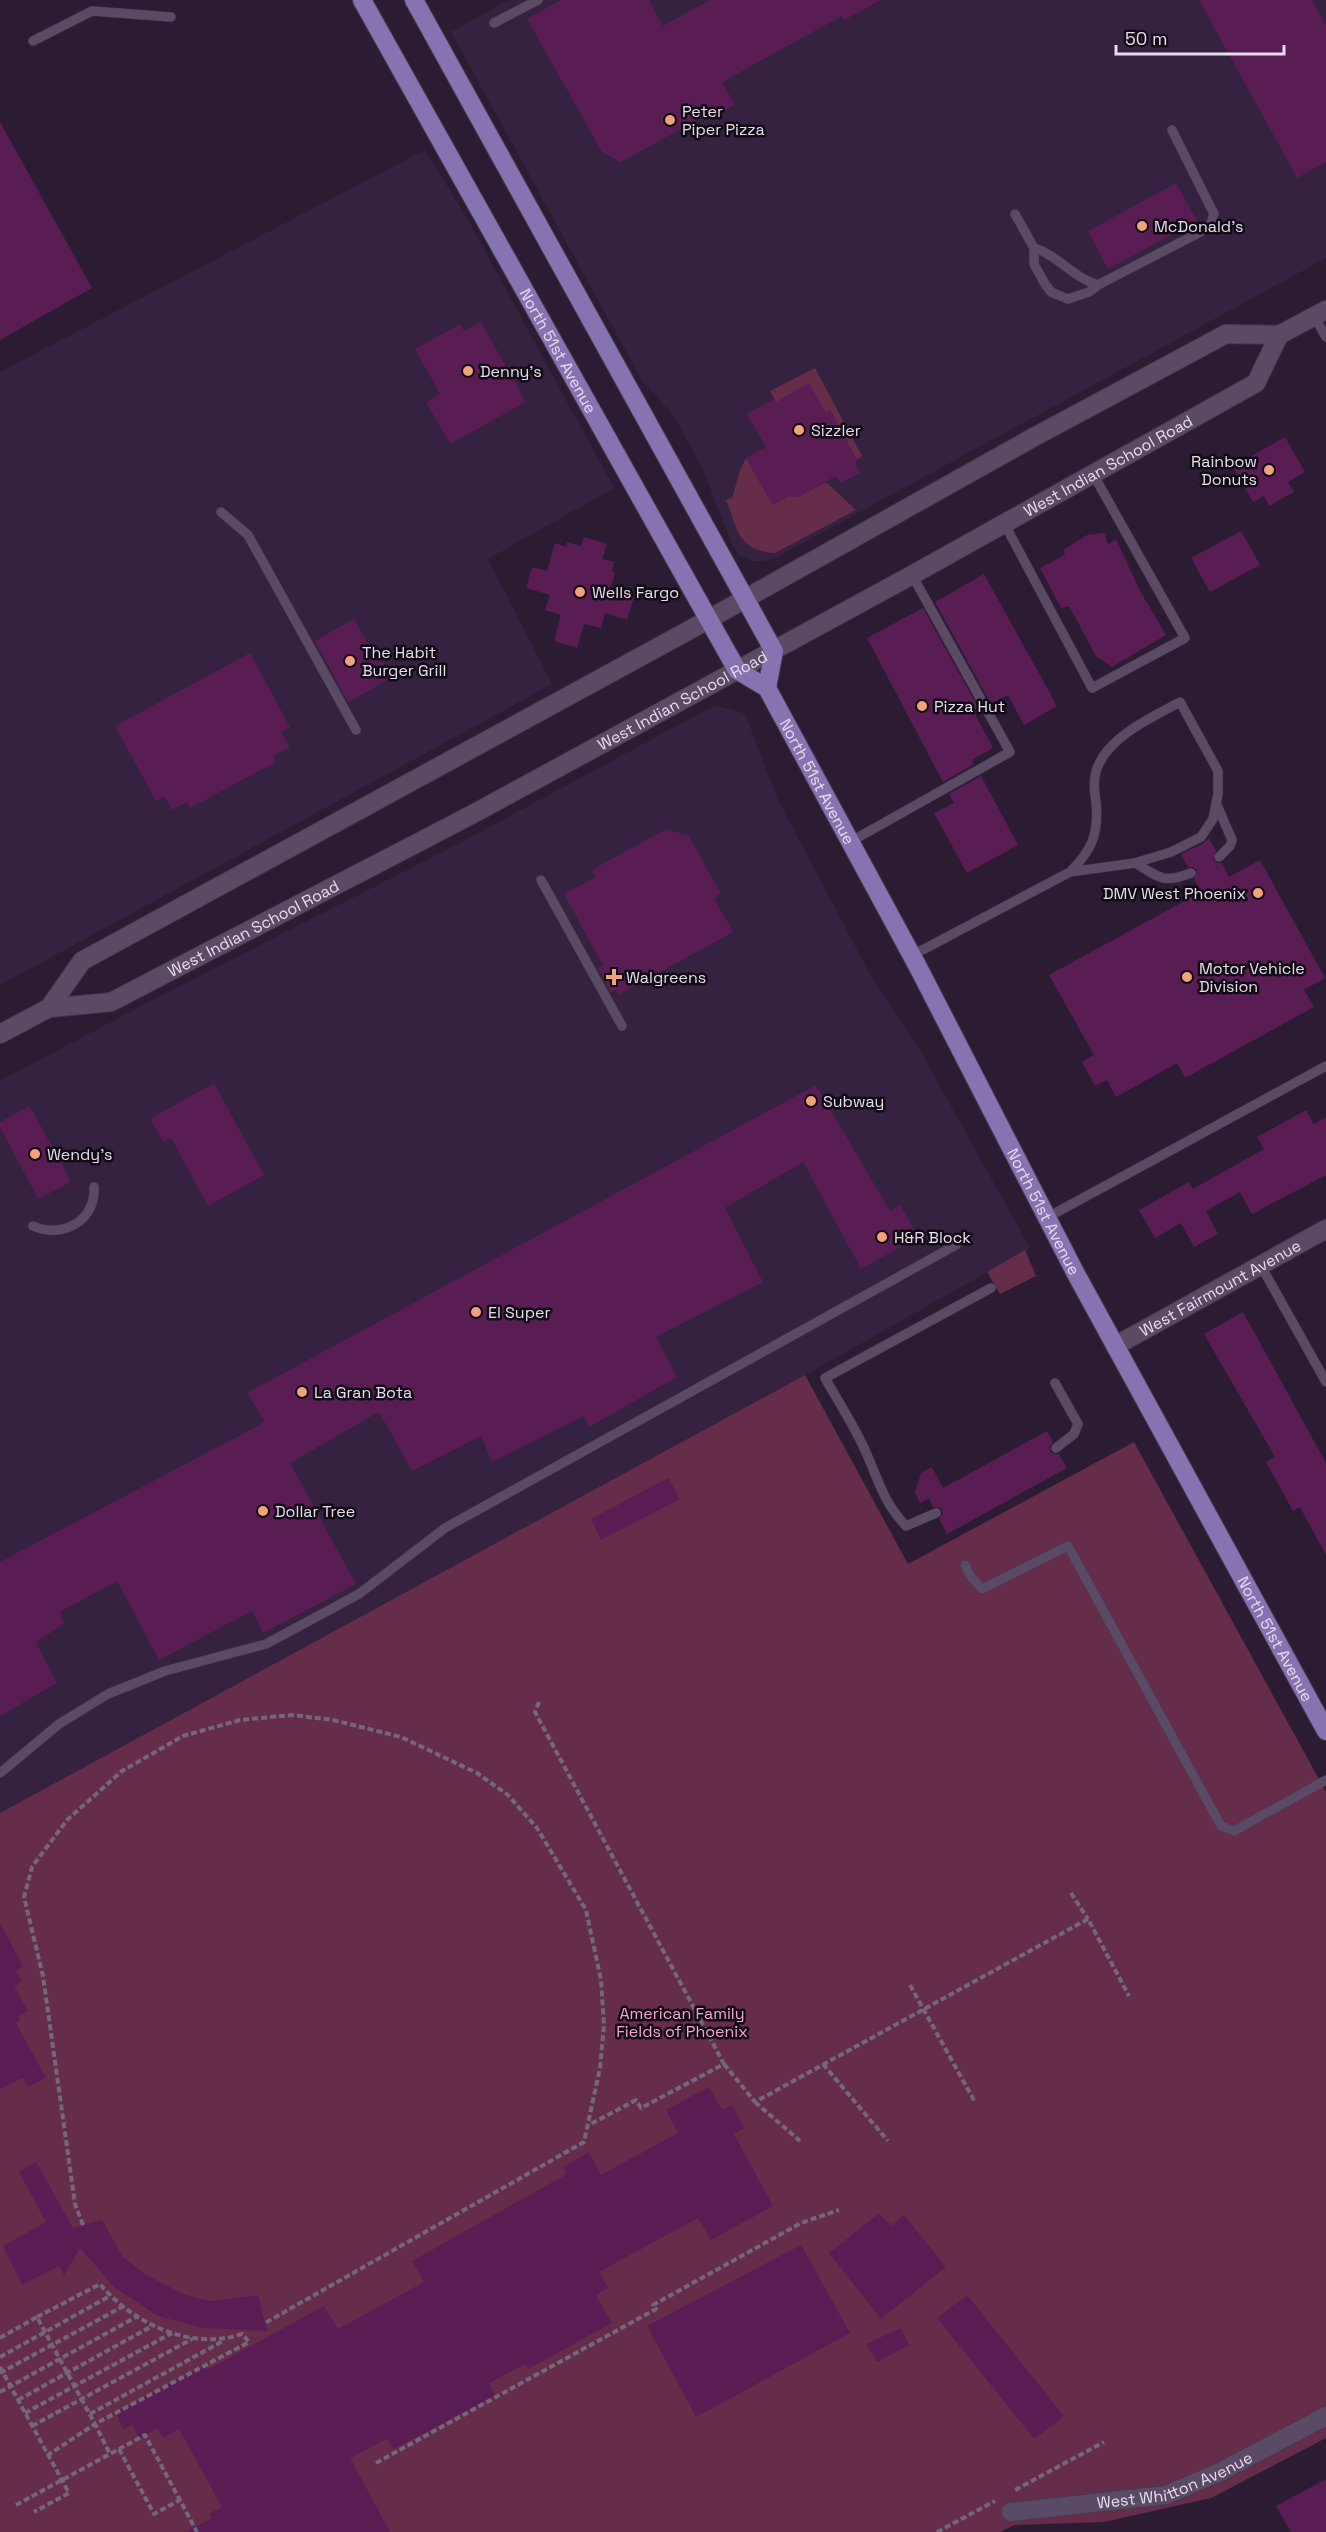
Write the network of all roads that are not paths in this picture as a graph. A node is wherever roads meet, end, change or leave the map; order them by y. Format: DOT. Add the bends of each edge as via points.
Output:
graph roads {
  1 [pos="362,0"];
  2 [pos="414,0"];
  3 [pos="538,0"];
  4 [pos="171,17"];
  5 [pos="494,23"];
  6 [pos="33,42"];
  7 [pos="1172,130"];
  8 [pos="1015,214"];
  9 [pos="1034,248"];
  10 [pos="1098,285"];
  11 [pos="1320,313"];
  12 [pos="1279,335"];
  13 [pos="1326,337"];
  14 [pos="1093,474"];
  15 [pos="221,512"];
  16 [pos="1004,523"];
  17 [pos="912,575"];
  18 [pos="743,599"];
  19 [pos="709,619"];
  20 [pos="774,651"];
  21 [pos="737,670"];
  22 [pos="767,688"];
  23 [pos="356,730"];
  24 [pos="1216,803"];
  25 [pos="850,842"];
  26 [pos="1219,857"];
  27 [pos="1135,863"];
  28 [pos="1070,872"];
  29 [pos="1191,873"];
  30 [pos="541,880"];
  31 [pos="911,956"];
  32 [pos="49,1008"];
  33 [pos="622,1026"];
  34 [pos="0,1034"];
  35 [pos="1326,1066"];
  36 [pos="94,1187"];
  37 [pos="1048,1217"];
  38 [pos="33,1226"];
  39 [pos="1326,1229"];
  40 [pos="956,1245"];
  41 [pos="1261,1266"];
  42 [pos="991,1288"];
  43 [pos="1115,1346"];
  44 [pos="1326,1382"];
  45 [pos="1055,1383"];
  46 [pos="1056,1448"];
  47 [pos="936,1513"];
  48 [pos="965,1565"];
  49 [pos="1326,1731"];
  50 [pos="0,1773"];
  51 [pos="1326,1780"];
  52 [pos="1326,2416"];
  53 [pos="1005,2505"];
  1 -- 19 [label="main road, North 51st Avenue"];
  2 -- 18 [label="main road"];
  3 -- 5 [label="lane"];
  4 -- 6 [label="lane" via="92,11"];
  7 -- 10 [label="lane" via="1206,194 1214,221 1210,228 1188,241"];
  8 -- 9 [label="lane"];
  9 -- 10 [label="lane" via="1046,252 1084,281"];
  9 -- 10 [label="lane" via="1034,264 1052,292 1068,299"];
  11 -- 12 [label="main road, West Indian School Road"];
  11 -- 13 [label="lane"];
  12 -- 14 [label="main road, West Indian School Road" via="1256,383"];
  12 -- 18 [label="main road, West Indian School Road" via="1226,334"];
  14 -- 16 [label="main road, West Indian School Road"];
  14 -- 16 [label="lane" via="1185,638 1092,688"];
  15 -- 23 [label="lane" via="248,535"];
  16 -- 17 [label="main road, West Indian School Road"];
  17 -- 20 [label="main road, West Indian School Road"];
  17 -- 25 [label="lane" via="1010,751"];
  18 -- 19 [label="main road, West Indian School Road"];
  18 -- 20 [label="main road"];
  19 -- 21 [label="main road, North 51st Avenue"];
  19 -- 32 [label="main road, West Indian School Road" via="82,961"];
  20 -- 21 [label="main road, West Indian School Road"];
  20 -- 22 [label="main road"];
  21 -- 22 [label="main road"];
  21 -- 32 [label="main road, West Indian School Road" via="473,814 111,1002"];
  22 -- 25 [label="main road, North 51st Avenue"];
  24 -- 26 [label="lane" via="1232,840"];
  24 -- 27 [label="lane" via="1213,819 1201,837"];
  24 -- 28 [label="lane" via="1218,771 1180,702 1117,740 1098,765 1094,836 1086,856"];
  25 -- 31 [label="main road, North 51st Avenue"];
  27 -- 28 [label="lane"];
  27 -- 29 [label="lane" via="1160,878 1172,880"];
  28 -- 31 [label="lane"];
  30 -- 33 [label="lane"];
  31 -- 37 [label="main road, North 51st Avenue"];
  32 -- 34 [label="main road, West Indian School Road"];
  35 -- 37 [label="lane"];
  36 -- 38 [label="lane" via="95,1199 84,1219 54,1232"];
  37 -- 43 [label="main road, North 51st Avenue"];
  39 -- 41 [label="main road, West Fairmount Avenue"];
  40 -- 50 [label="lane" via="445,1528 359,1594 266,1644 165,1671 108,1694 59,1724"];
  41 -- 43 [label="main road, West Fairmount Avenue"];
  41 -- 44 [label="lane"];
  42 -- 47 [label="lane" via="825,1378 864,1448 894,1514 906,1526"];
  43 -- 49 [label="main road, North 51st Avenue"];
  45 -- 46 [label="lane" via="1078,1424 1074,1434"];
  48 -- 51 [label="lane" via="982,1589 1068,1546 1226,1829 1234,1831"];
  52 -- 53 [label="main road, West Whitton Avenue" via="1220,2472 1166,2495"];
}
